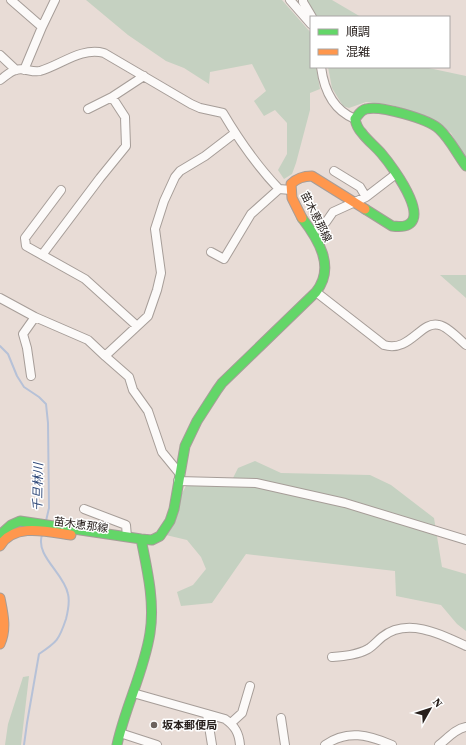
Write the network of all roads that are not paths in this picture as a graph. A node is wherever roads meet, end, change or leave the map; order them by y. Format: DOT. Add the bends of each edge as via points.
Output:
graph roads {
  1 [pos="11,0"];
  2 [pos="55,0"];
  3 [pos="290,0"];
  4 [pos="303,0"];
  5 [pos="311,16"];
  6 [pos="310,23"];
  7 [pos="42,27"];
  8 [pos="0,55"];
  9 [pos="321,68"];
  10 [pos="20,70"];
  11 [pos="144,76"];
  12 [pos="0,80"];
  13 [pos="112,97"];
  14 [pos="88,109"];
  15 [pos="355,119"];
  16 [pos="235,133"];
  17 [pos="466,166"];
  18 [pos="334,171"];
  19 [pos="396,174"];
  20 [pos="279,189"];
  21 [pos="61,190"];
  22 [pos="291,190"];
  23 [pos="366,197"];
  24 [pos="355,203"];
  25 [pos="314,233"];
  26 [pos="210,252"];
  27 [pos="42,255"];
  28 [pos="316,292"];
  29 [pos="0,298"];
  30 [pos="35,317"];
  31 [pos="137,326"];
  32 [pos="466,345"];
  33 [pos="105,356"];
  34 [pos="31,376"];
  35 [pos="179,477"];
  36 [pos="84,509"];
  37 [pos="32,526"];
  38 [pos="65,531"];
  39 [pos="0,535"];
  40 [pos="128,537"];
  41 [pos="141,539"];
  42 [pos="466,540"];
  43 [pos="0,546"];
  44 [pos="0,598"];
  45 [pos="0,644"];
  46 [pos="466,646"];
  47 [pos="332,657"];
  48 [pos="250,686"];
  49 [pos="134,693"];
  50 [pos="207,714"];
  51 [pos="281,718"];
  52 [pos="231,724"];
  53 [pos="466,726"];
  54 [pos="120,733"];
  55 [pos="117,745"];
  56 [pos="157,745"];
  57 [pos="212,745"];
  58 [pos="240,745"];
  59 [pos="285,745"];
  60 [pos="325,745"];
  61 [pos="392,745"];
  62 [pos="439,745"];
  1 -- 7 [label="street"];
  2 -- 7 [label="street"];
  3 -- 6 [label="street"];
  4 -- 5 [label="street"];
  7 -- 10 [label="street"];
  8 -- 10 [label="street"];
  9 -- 15 [label="street" via="331,101 345,115"];
  10 -- 11 [label="street" via="38,72 82,53 96,51"];
  10 -- 12 [label="street"];
  11 -- 13 [label="street"];
  11 -- 16 [label="street" via="191,104 222,113"];
  13 -- 14 [label="street"];
  13 -- 27 [label="street" via="125,117 126,146"];
  15 -- 17 [label="main road" via="359,113 372,108 434,125 446,136"];
  15 -- 19 [label="main road, 苗木恵那線" via="356,127 377,147"];
  16 -- 20 [label="street"];
  16 -- 31 [label="street" via="175,177 155,229 161,273 157,290 148,316"];
  18 -- 23 [label="street" via="360,188"];
  19 -- 23 [label="street"];
  19 -- 24 [label="main road, 苗木恵那線" via="415,212 414,219 406,226 392,226"];
  20 -- 22 [label="street"];
  20 -- 26 [label="street" via="251,214 224,259"];
  21 -- 27 [label="street" via="25,238 26,246"];
  22 -- 24 [label="main road, 苗木恵那線" via="291,184 299,178 312,176"];
  22 -- 25 [label="main road, 苗木恵那線" via="292,200"];
  23 -- 24 [label="street"];
  24 -- 25 [label="street" via="333,212"];
  25 -- 28 [label="main road, 苗木恵那線" via="324,267 324,279"];
  27 -- 31 [label="street" via="85,279"];
  28 -- 32 [label="street" via="384,345 392,348 401,345 430,325 439,324"];
  28 -- 35 [label="main road, 苗木恵那線" via="214,393 189,436"];
  29 -- 30 [label="street"];
  30 -- 33 [label="street" via="88,340"];
  30 -- 34 [label="street" via="23,334"];
  31 -- 33 [label="street"];
  33 -- 35 [label="street" via="129,377 133,390 148,411 162,452"];
  35 -- 41 [label="main road, 苗木恵那線" via="170,521 160,536 152,540"];
  35 -- 42 [label="street" via="256,483 345,503"];
  36 -- 40 [label="street" via="126,525"];
  37 -- 38 [label="main road, 苗木恵那線"];
  37 -- 39 [label="main road, 苗木恵那線" via="20,521"];
  37 -- 43 [label="main road, 苗木恵那線" via="8,536"];
  38 -- 40 [label="main road, 苗木恵那線"];
  38 -- 41 [label="main road, 苗木恵那線" via="112,541"];
  40 -- 41 [label="main road, 苗木恵那線"];
  41 -- 49 [label="main road" via="147,567 152,620 149,644"];
  44 -- 45 [label="main road" via="4,623"];
  46 -- 47 [label="street" via="422,629 403,628 382,636 362,652"];
  48 -- 52 [label="street" via="242,713"];
  49 -- 50 [label="street"];
  49 -- 54 [label="main road"];
  50 -- 52 [label="street" via="225,719"];
  50 -- 57 [label="street"];
  51 -- 59 [label="street"];
  52 -- 58 [label="street" via="239,736"];
  53 -- 62 [label="street" via="453,732"];
  54 -- 55 [label="main road"];
  54 -- 56 [label="street"];
  60 -- 61 [label="street" via="344,736 365,735"];
}
